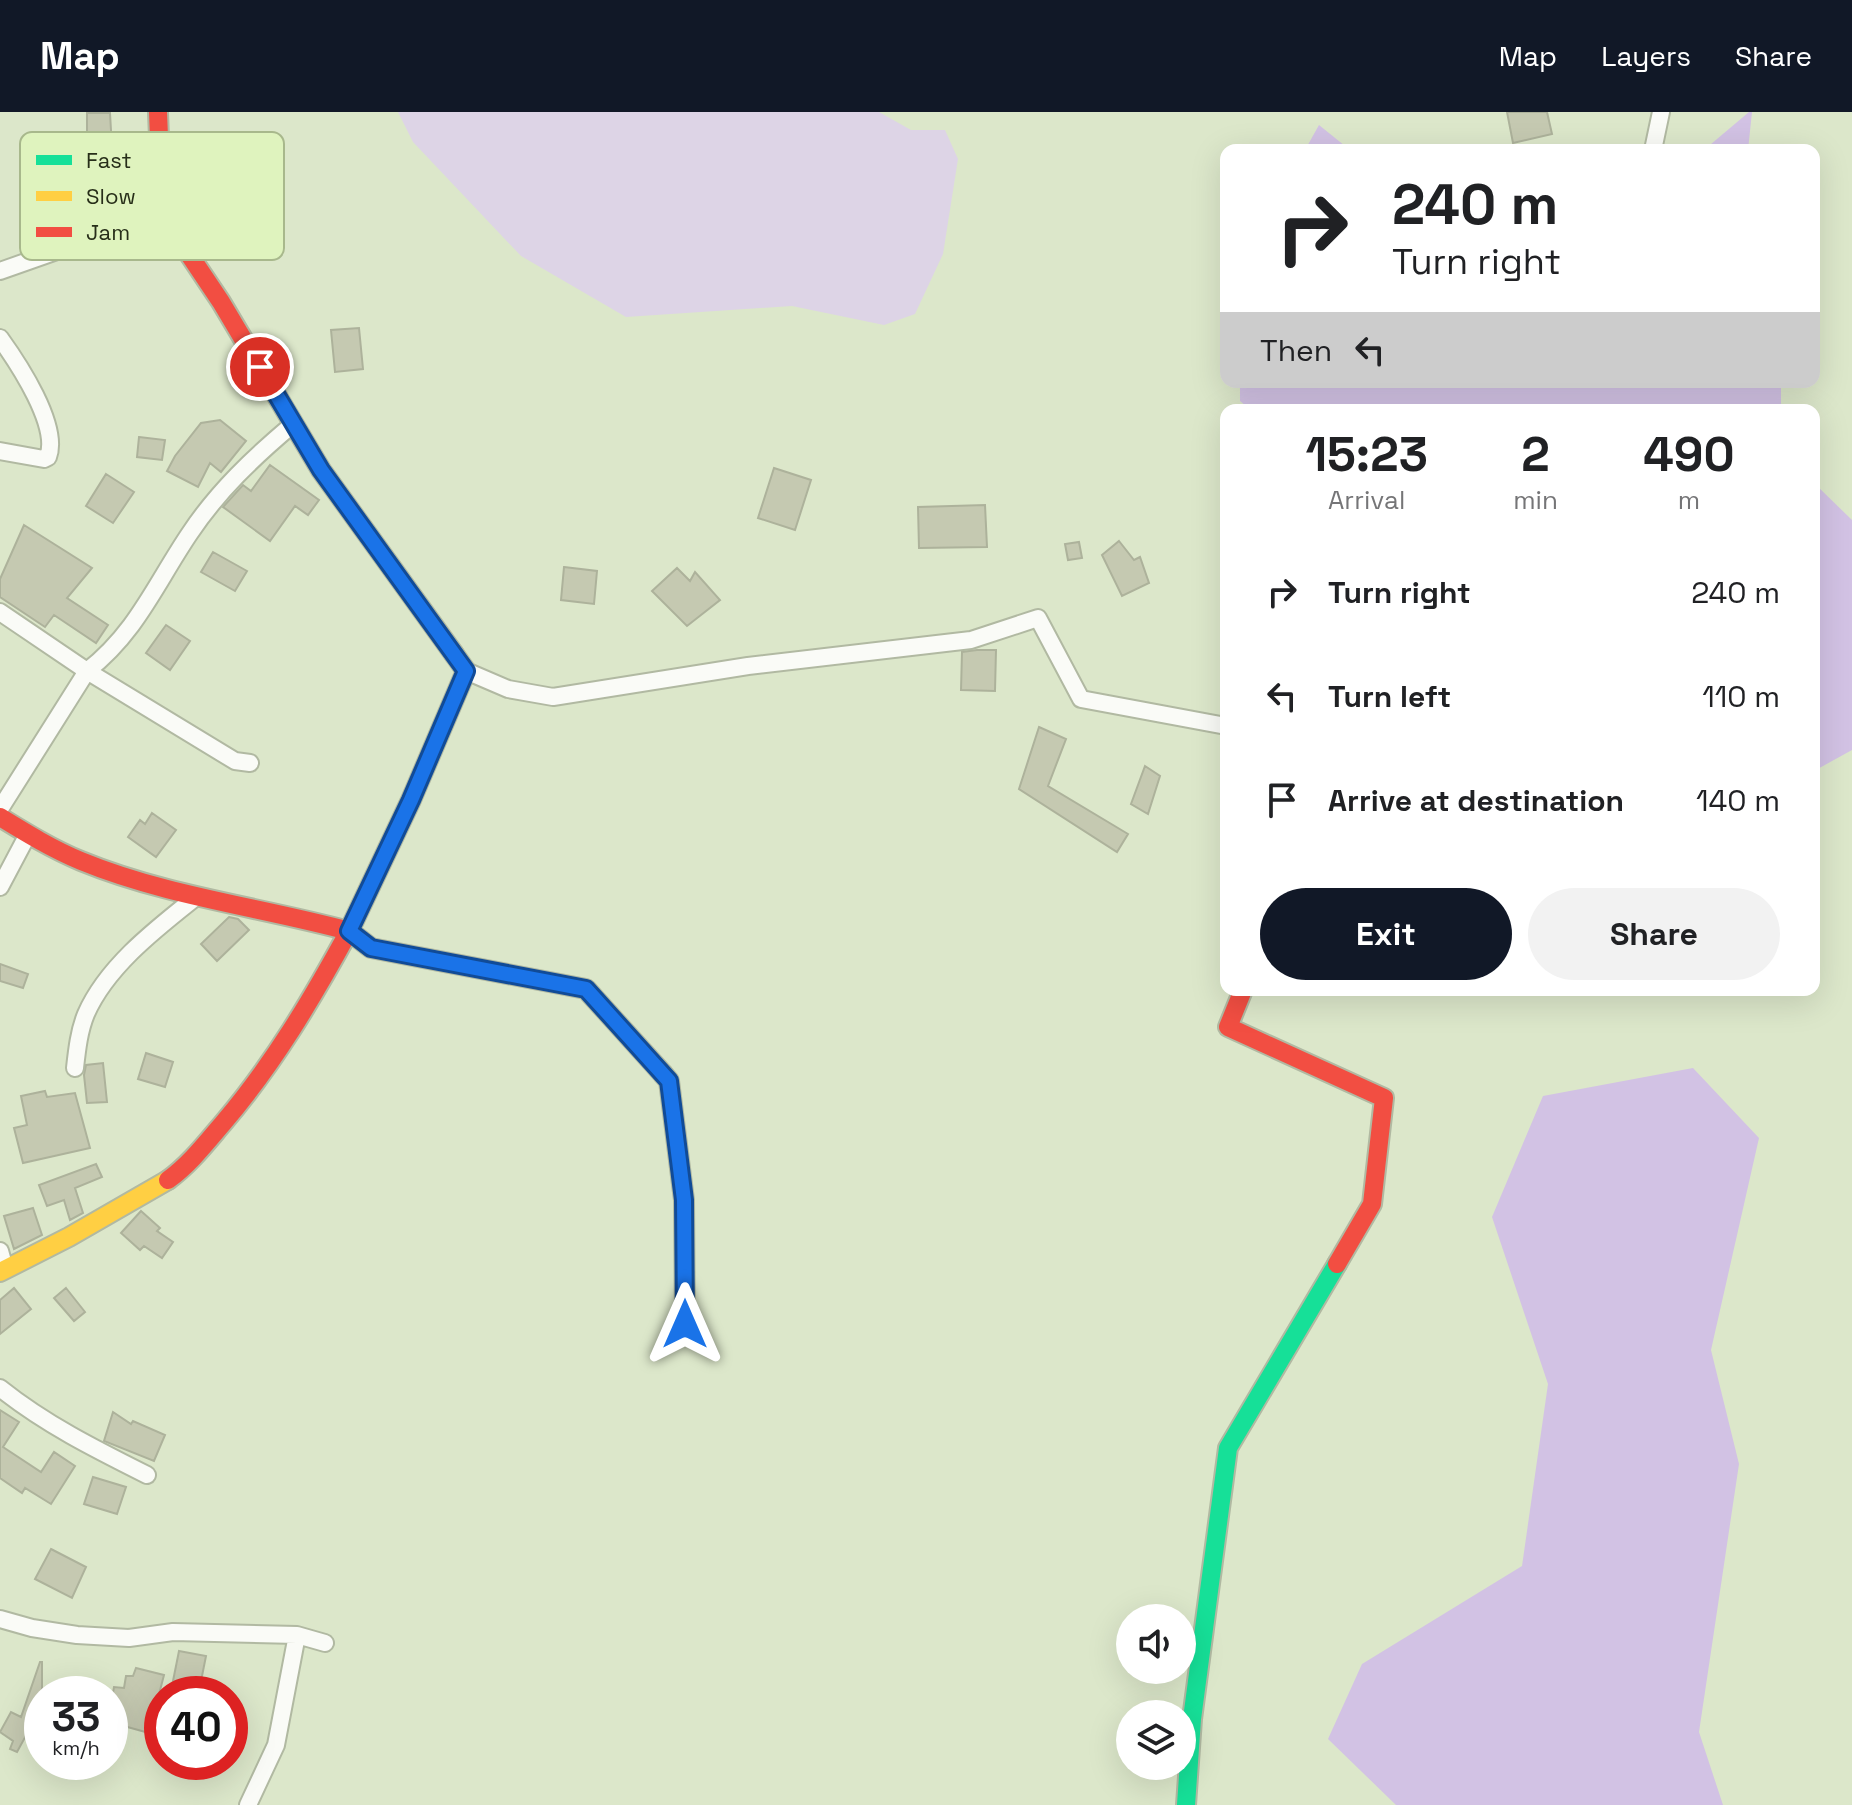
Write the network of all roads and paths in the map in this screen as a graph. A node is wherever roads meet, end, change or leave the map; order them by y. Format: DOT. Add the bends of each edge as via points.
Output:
graph roads {
  1 [pos="158,112"];
  2 [pos="1661,112"];
  3 [pos="159,132"];
  4 [pos="1654,144"];
  5 [pos="31,260"];
  6 [pos="193,260"];
  7 [pos="0,271"];
  8 [pos="0,338"];
  9 [pos="292,425"];
  10 [pos="0,451"];
  11 [pos="0,612"];
  12 [pos="87,671"];
  13 [pos="466,671"];
  14 [pos="1220,725"];
  15 [pos="250,763"];
  16 [pos="0,809"];
  17 [pos="0,817"];
  18 [pos="27,836"];
  19 [pos="0,887"];
  20 [pos="196,897"];
  21 [pos="349,931"];
  22 [pos="1241,996"];
  23 [pos="75,1068"];
  24 [pos="2,1264"];
  25 [pos="685,1324"];
  26 [pos="0,1388"];
  27 [pos="147,1475"];
  28 [pos="0,1619"];
  29 [pos="297,1635"];
  30 [pos="325,1643"];
  31 [pos="248,1805"];
  32 [pos="1186,1805"];
  1 -- 3 [label="street"];
  2 -- 4 [label="street"];
  5 -- 7 [label="street"];
  6 -- 9 [label="street"];
  8 -- 10 [label="street" via="32,390 51,445 44,459"];
  9 -- 12 [label="street" via="253,457 207,508 149,603 121,641"];
  9 -- 13 [label="street"];
  11 -- 12 [label="street"];
  12 -- 15 [label="street" via="235,761"];
  12 -- 16 [label="street"];
  13 -- 14 [label="street" via="508,689 553,697 748,666 971,640 1038,618 1081,699"];
  13 -- 21 [label="street"];
  17 -- 18 [label="street"];
  18 -- 19 [label="street"];
  18 -- 20 [label="street" via="82,863"];
  20 -- 21 [label="street"];
  20 -- 23 [label="street" via="119,965 87,1012"];
  21 -- 24 [label="street" via="281,1048 204,1149 169,1179 69,1237"];
  21 -- 25 [label="street" via="371,948 586,989 669,1081 684,1200"];
  22 -- 32 [label="street" via="1228,1027 1384,1098 1372,1204 1228,1448 1192,1719"];
  26 -- 27 [label="street" via="65,1434"];
  28 -- 29 [label="street" via="77,1635 129,1638 173,1632"];
  29 -- 30 [label="street"];
  29 -- 31 [label="street" via="276,1745"];
}
